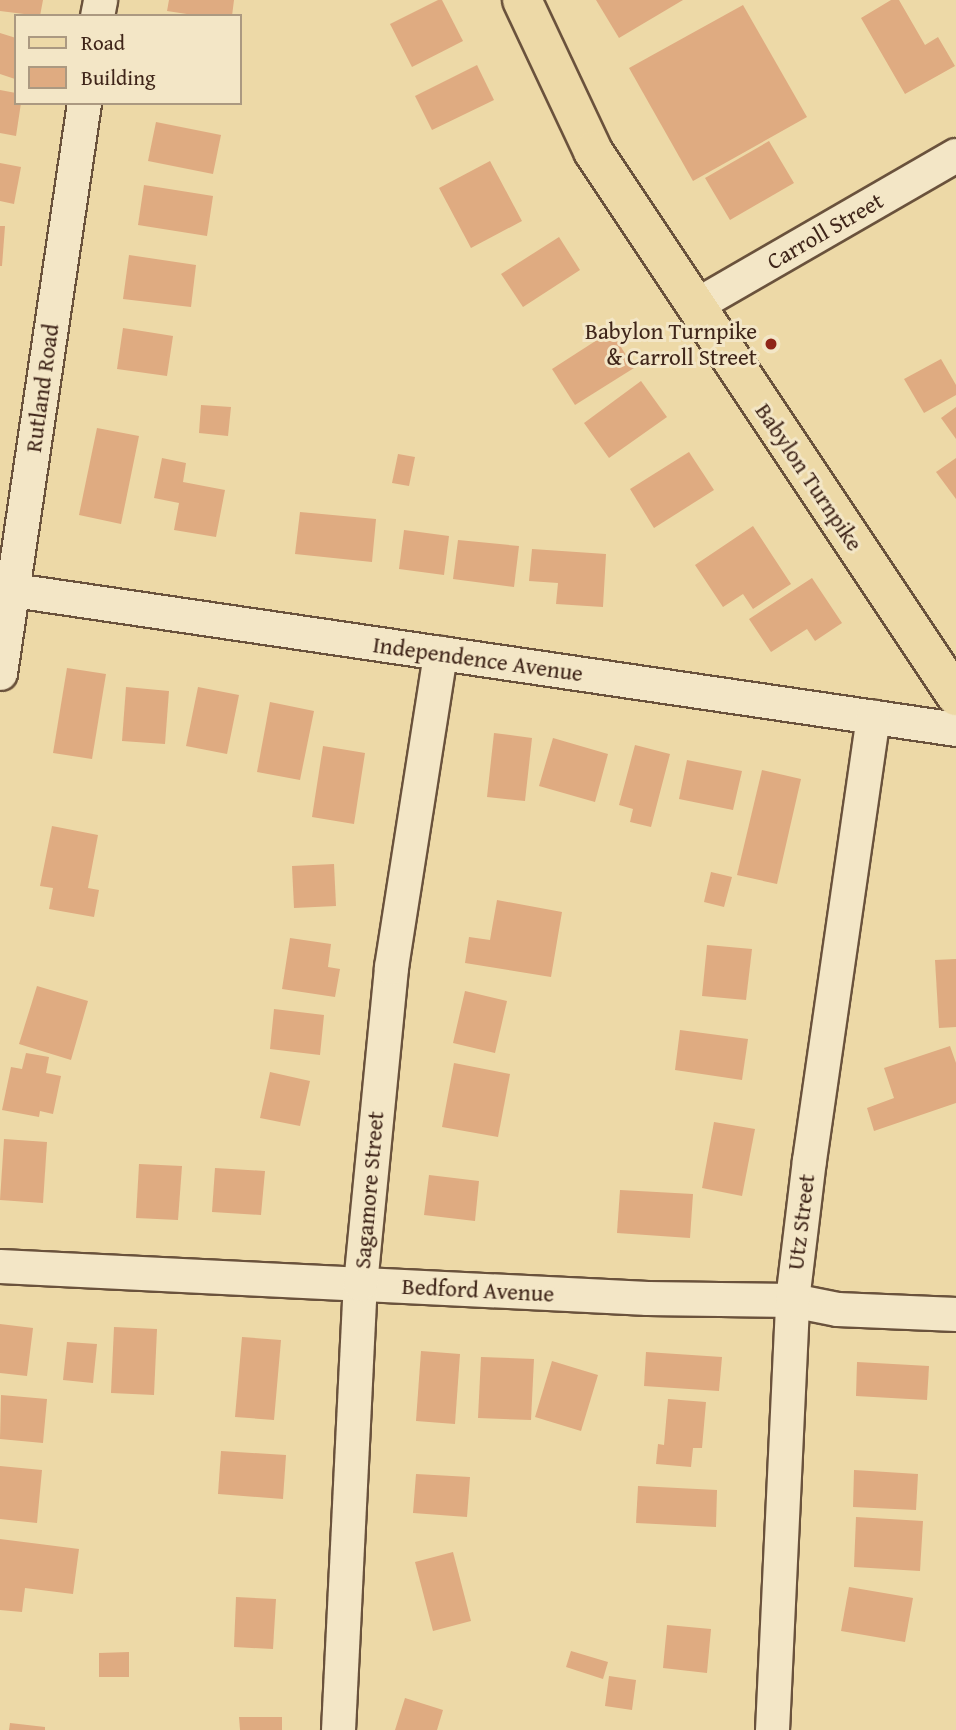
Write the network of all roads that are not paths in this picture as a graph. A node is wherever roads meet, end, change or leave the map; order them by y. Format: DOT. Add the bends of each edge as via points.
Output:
graph roads {
  1 [pos="522,0"];
  2 [pos="84,105"];
  3 [pos="956,155"];
  4 [pos="694,306"];
  5 [pos="6,589"];
  6 [pos="440,653"];
  7 [pos="0,673"];
  8 [pos="956,696"];
  9 [pos="873,717"];
  10 [pos="956,729"];
  11 [pos="0,1266"];
  12 [pos="360,1284"];
  13 [pos="792,1300"];
  14 [pos="956,1314"];
  15 [pos="338,1730"];
  16 [pos="772,1730"];
  1 -- 4 [label="main road, Babylon Turnpike" via="593,151"];
  2 -- 5 [label="street, Rutland Road"];
  3 -- 4 [label="street, Carroll Street"];
  4 -- 8 [label="main road, Babylon Turnpike"];
  5 -- 6 [label="street, Independence Avenue"];
  5 -- 7 [label="street, Rutland Road"];
  6 -- 9 [label="street, Independence Avenue"];
  6 -- 12 [label="street, Sagamore Street" via="391,967"];
  9 -- 10 [label="street, Independence Avenue"];
  9 -- 13 [label="street, Utz Street"];
  11 -- 12 [label="street, Bedford Avenue"];
  12 -- 13 [label="street, Bedford Avenue"];
  12 -- 15 [label="street, Sagamore Street"];
  13 -- 14 [label="street, Bedford Avenue" via="838,1309"];
  13 -- 16 [label="street, Utz Street"];
}
